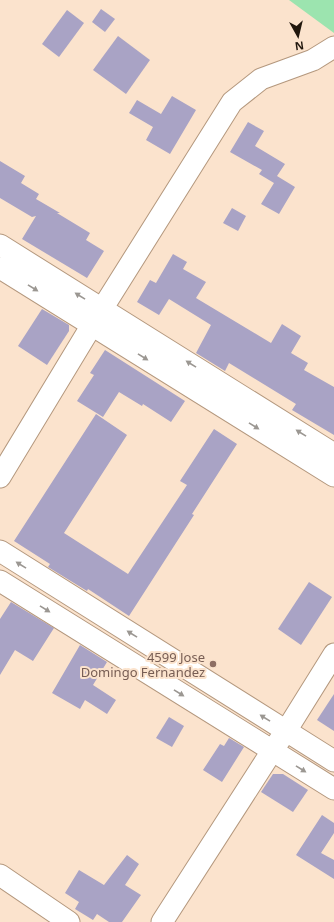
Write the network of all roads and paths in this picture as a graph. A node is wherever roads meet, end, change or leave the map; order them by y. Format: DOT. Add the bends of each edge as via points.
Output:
graph roads {
  1 [pos="334,46"];
  2 [pos="0,246"];
  3 [pos="0,268"];
  4 [pos="98,317"];
  5 [pos="334,454"];
  6 [pos="334,476"];
  7 [pos="0,477"];
  8 [pos="0,552"];
  9 [pos="0,581"];
  10 [pos="334,654"];
  11 [pos="286,731"];
  12 [pos="272,751"];
  13 [pos="334,761"];
  14 [pos="334,789"];
  15 [pos="0,876"];
  16 [pos="69,922"];
  17 [pos="162,922"];
  1 -- 4 [label="street" via="313,60 261,79 232,102"];
  4 -- 2 [label="street, one-way"];
  3 -- 4 [label="street, one-way"];
  5 -- 4 [label="street, one-way"];
  4 -- 6 [label="street, one-way"];
  4 -- 7 [label="street"];
  11 -- 8 [label="street, one-way"];
  9 -- 12 [label="street, one-way"];
  10 -- 11 [label="street"];
  11 -- 12 [label="street"];
  11 -- 13 [label="street"];
  12 -- 14 [label="street, one-way"];
  12 -- 17 [label="street"];
  15 -- 16 [label="street"];
}
